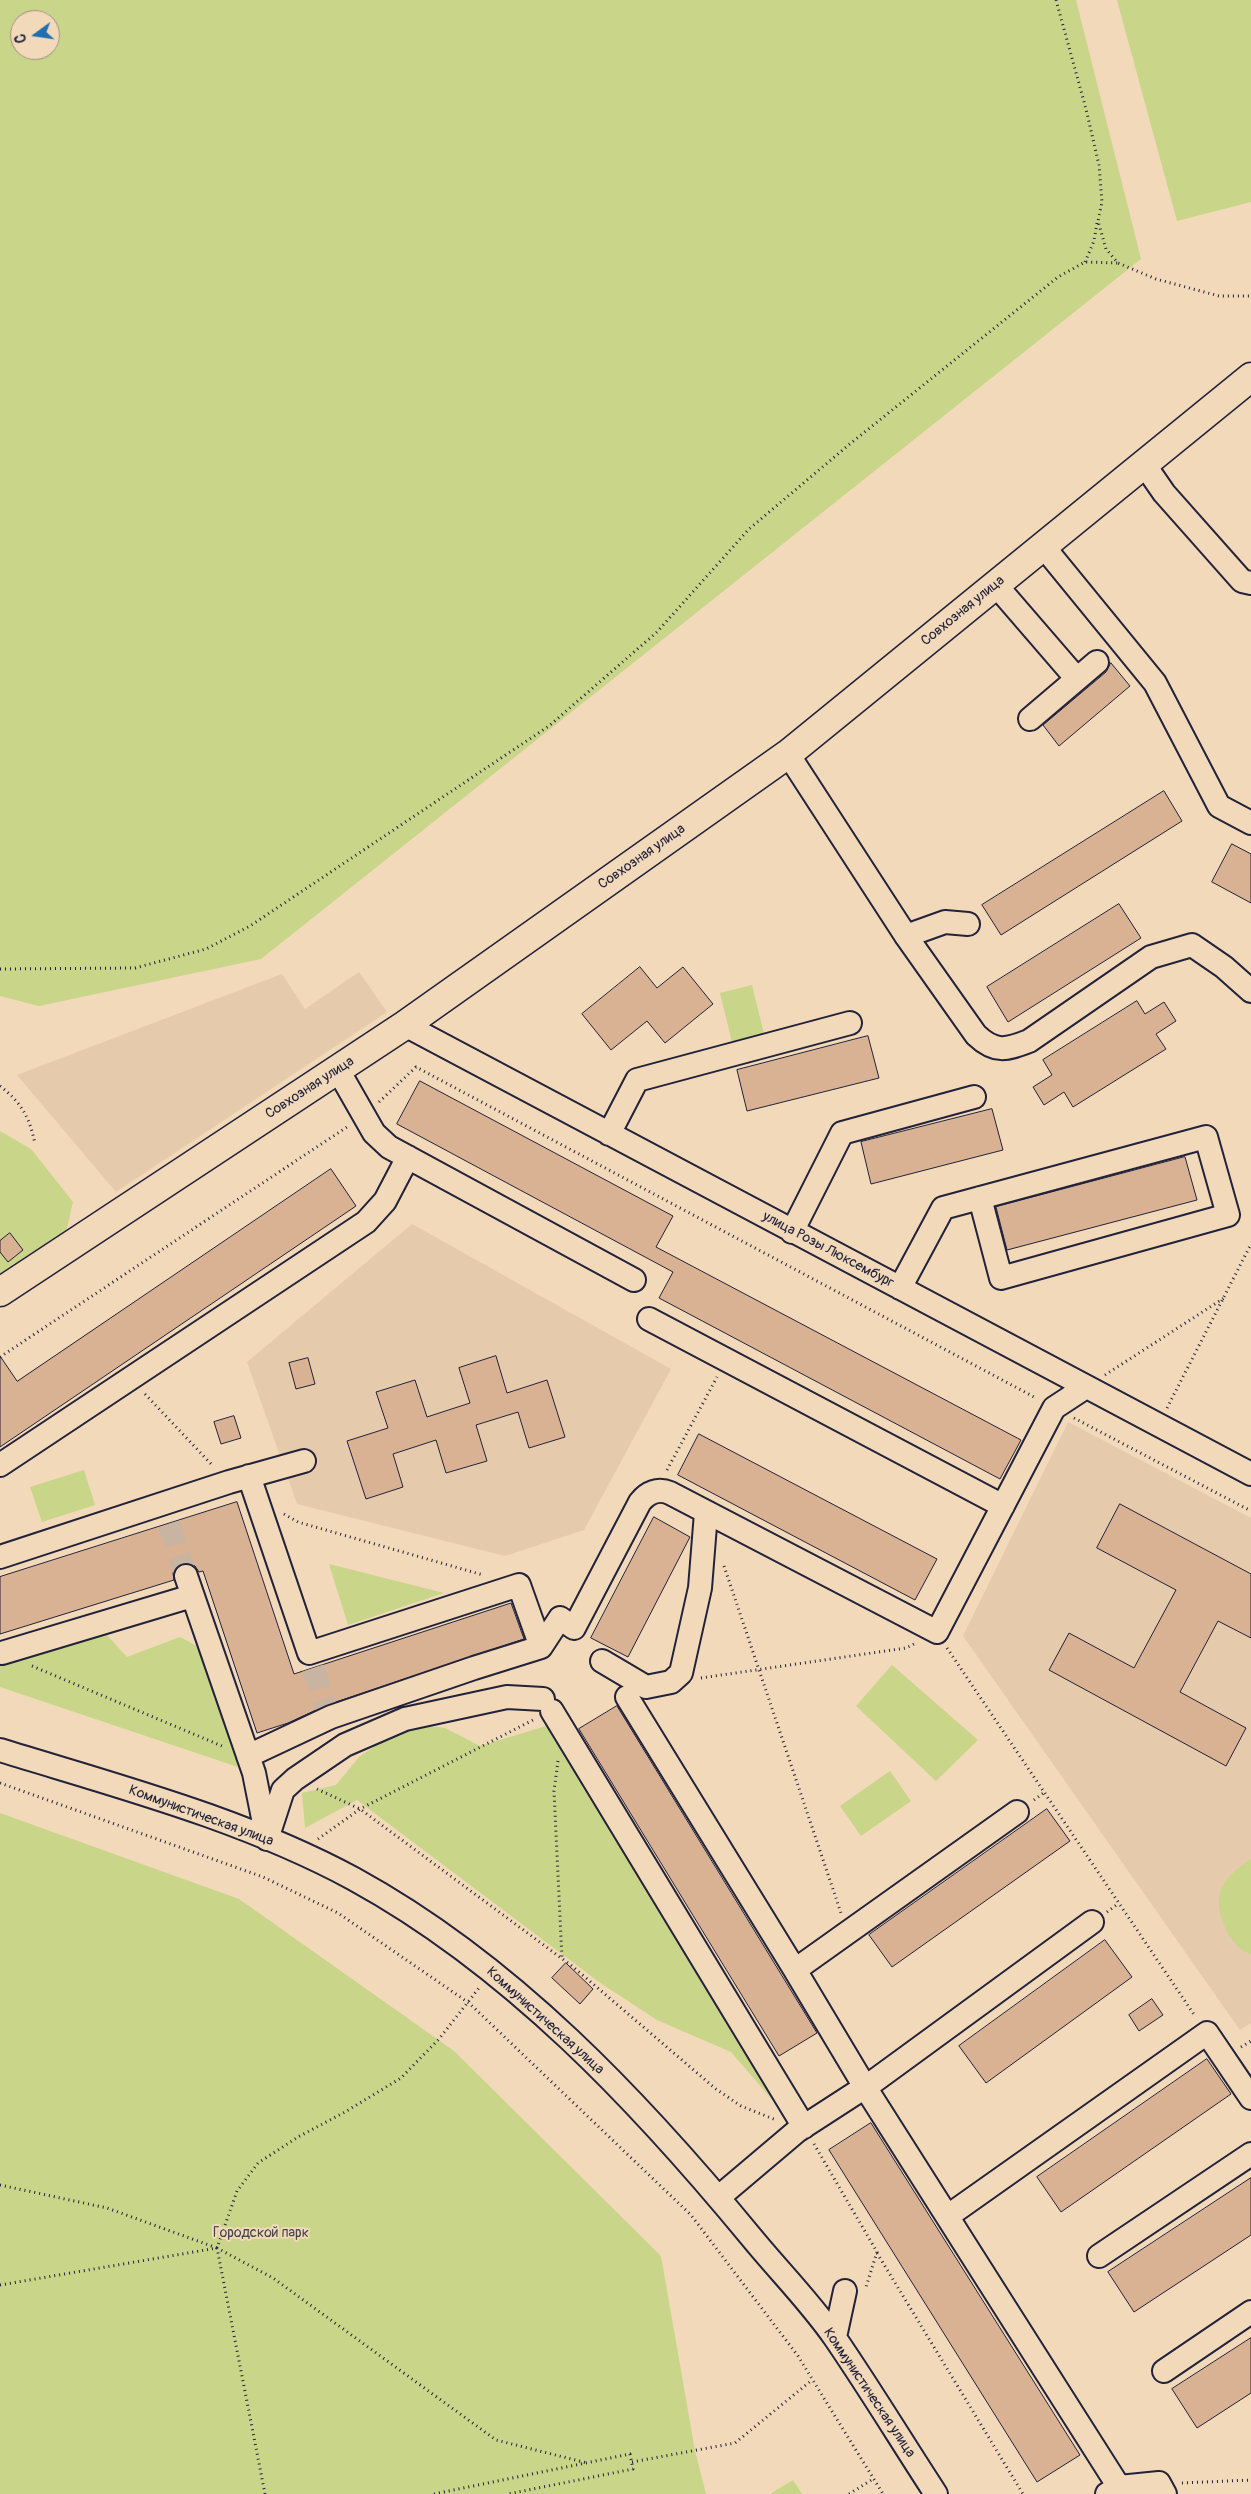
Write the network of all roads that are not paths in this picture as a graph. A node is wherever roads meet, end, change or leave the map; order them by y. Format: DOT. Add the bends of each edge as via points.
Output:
graph roads {
  1 [pos="1251,377"];
  2 [pos="1144,464"];
  3 [pos="1043,546"];
  4 [pos="996,584"];
  5 [pos="1251,584"];
  6 [pos="1097,662"];
  7 [pos="1077,679"];
  8 [pos="1030,719"];
  9 [pos="788,754"];
  10 [pos="1251,823"];
  11 [pos="968,924"];
  12 [pos="906,936"];
  13 [pos="1251,991"];
  14 [pos="850,1023"];
  15 [pos="405,1025"];
  16 [pos="338,1070"];
  17 [pos="974,1097"];
  18 [pos="609,1134"];
  19 [pos="408,1157"];
  20 [pos="980,1198"];
  21 [pos="792,1232"];
  22 [pos="634,1280"];
  23 [pos="900,1288"];
  24 [pos="0,1292"];
  25 [pos="648,1319"];
  26 [pos="1086,1387"];
  27 [pos="304,1461"];
  28 [pos="0,1465"];
  29 [pos="1251,1474"];
  30 [pos="239,1479"];
  31 [pos="1003,1506"];
  32 [pos="706,1513"];
  33 [pos="0,1557"];
  34 [pos="541,1647"];
  35 [pos="1,1653"];
  36 [pos="602,1661"];
  37 [pos="627,1697"];
  38 [pos="329,1714"];
  39 [pos="0,1750"];
  40 [pos="331,1755"];
  41 [pos="248,1756"];
  42 [pos="1017,1812"];
  43 [pos="268,1839"];
  44 [pos="1092,1922"];
  45 [pos="795,1970"];
  46 [pos="865,2087"];
  47 [pos="1251,2098"];
  48 [pos="804,2127"];
  49 [pos="1251,2154"];
  50 [pos="718,2197"];
  51 [pos="948,2216"];
  52 [pos="1099,2256"];
  53 [pos="855,2290"];
  54 [pos="1251,2312"];
  55 [pos="835,2338"];
  56 [pos="1164,2371"];
  57 [pos="1162,2489"];
  58 [pos="1113,2490"];
  59 [pos="936,2494"];
  1 -- 2 [label="main road, Совхозная улица"];
  2 -- 3 [label="main road, Совхозная улица"];
  2 -- 5 [label="street" via="1164,493 1242,581"];
  3 -- 4 [label="main road, Совхозная улица"];
  3 -- 10 [label="street" via="1155,683 1219,806"];
  4 -- 7 [label="street"];
  4 -- 9 [label="main road, Совхозная улица"];
  6 -- 7 [label="street"];
  7 -- 8 [label="street"];
  9 -- 12 [label="street"];
  9 -- 15 [label="main road, Совхозная улица"];
  11 -- 12 [label="street" via="945,922"];
  12 -- 13 [label="street" via="976,1035 987,1045 998,1049 1029,1041 1151,957 1192,945"];
  14 -- 18 [label="street" via="638,1080"];
  15 -- 16 [label="main road, Совхозная улица"];
  15 -- 18 [label="street, улица Розы Люксембург"];
  16 -- 19 [label="street" via="380,1140"];
  16 -- 24 [label="main road, Совхозная улица"];
  17 -- 21 [label="street" via="842,1133"];
  18 -- 21 [label="street, улица Розы Люксембург"];
  19 -- 22 [label="street"];
  19 -- 28 [label="street" via="386,1201 366,1222"];
  20 -- 20 [label="street" via="1001,1278 1228,1215 1206,1137"];
  20 -- 23 [label="street" via="943,1208"];
  21 -- 23 [label="street, улица Розы Люксембург"];
  23 -- 26 [label="street, улица Розы Люксембург"];
  25 -- 31 [label="street"];
  26 -- 29 [label="street, улица Розы Люксембург"];
  26 -- 31 [label="street" via="1054,1408"];
  27 -- 30 [label="street"];
  30 -- 33 [label="street" via="166,1515"];
  30 -- 34 [label="street" via="311,1660 519,1585"];
  31 -- 32 [label="street" via="937,1632"];
  32 -- 34 [label="street" via="670,1493 656,1491 645,1496 574,1628 560,1618"];
  32 -- 36 [label="street" via="700,1588 681,1673 671,1682 646,1687"];
  34 -- 38 [label="street"];
  35 -- 41 [label="street" via="189,1586"];
  37 -- 45 [label="street"];
  38 -- 40 [label="street"];
  38 -- 41 [label="street"];
  39 -- 43 [label="street, Коммунистическая улица" via="166,1800"];
  40 -- 43 [label="street" via="283,1790"];
  40 -- 48 [label="street" via="345,1745 405,1719 507,1697 548,1705"];
  41 -- 43 [label="street"];
  42 -- 45 [label="street"];
  43 -- 50 [label="street, Коммунистическая улица" via="352,1878 421,1918 490,1970 618,2087"];
  44 -- 46 [label="street"];
  45 -- 46 [label="street"];
  46 -- 48 [label="street"];
  46 -- 51 [label="street"];
  47 -- 51 [label="street" via="1207,2034"];
  48 -- 50 [label="street"];
  49 -- 52 [label="street"];
  50 -- 55 [label="street, Коммунистическая улица"];
  51 -- 58 [label="street"];
  53 -- 55 [label="street"];
  54 -- 56 [label="street"];
  55 -- 59 [label="street, Коммунистическая улица"];
  57 -- 58 [label="street"];
}
